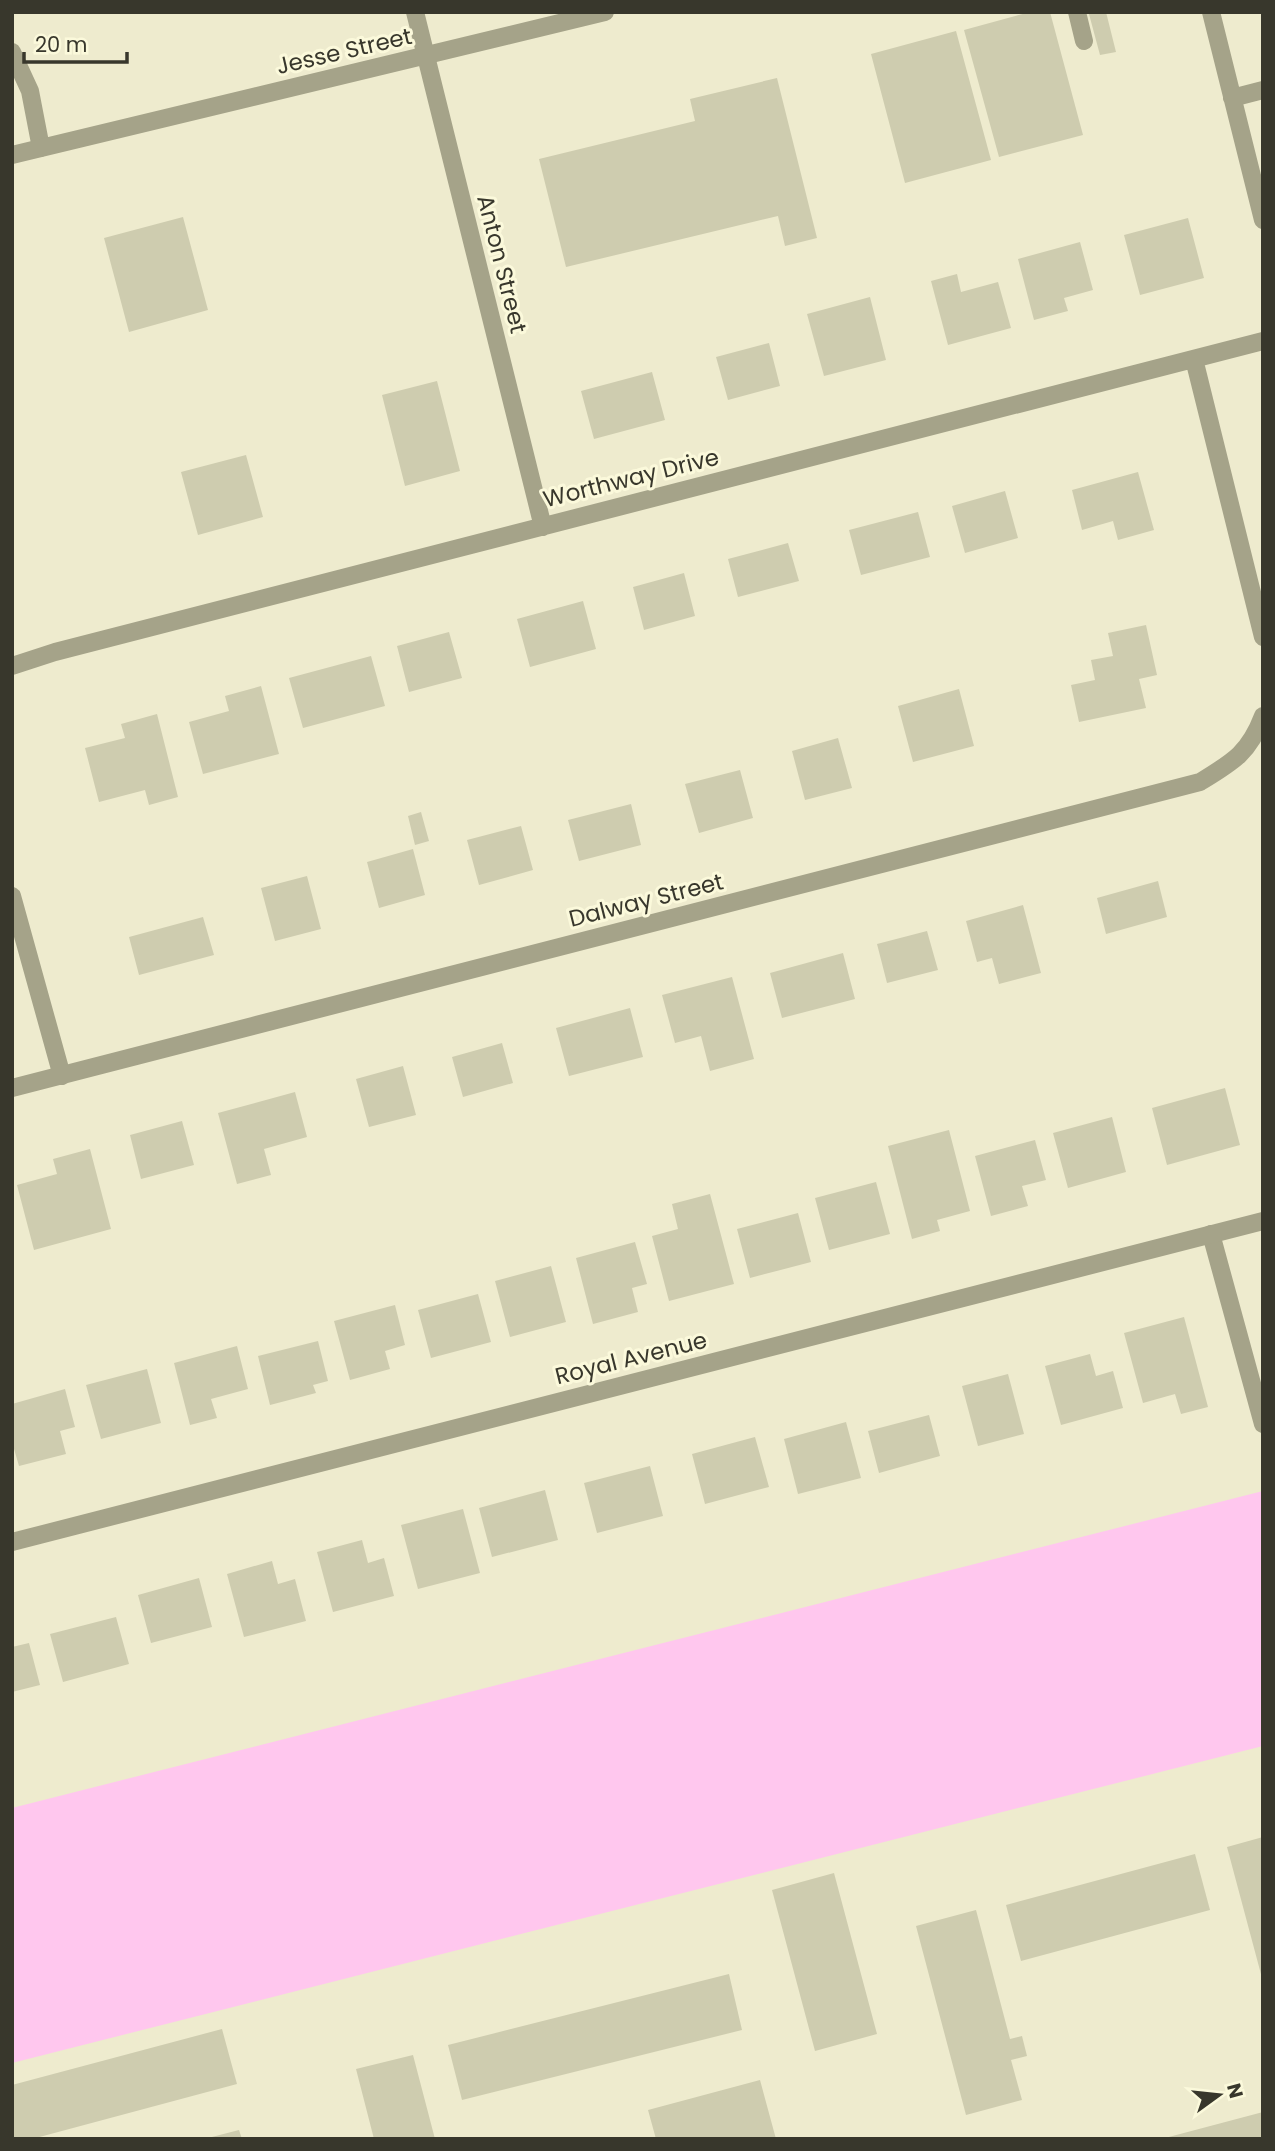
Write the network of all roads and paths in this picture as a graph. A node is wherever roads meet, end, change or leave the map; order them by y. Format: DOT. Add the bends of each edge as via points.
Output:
graph roads {
  1 [pos="415,12"];
  2 [pos="605,12"];
  3 [pos="1077,12"];
  4 [pos="1211,12"];
  5 [pos="1084,41"];
  6 [pos="12,52"];
  7 [pos="425,58"];
  8 [pos="18,76"];
  9 [pos="1263,90"];
  10 [pos="1232,98"];
  11 [pos="41,148"];
  12 [pos="12,155"];
  13 [pos="1263,220"];
  14 [pos="1263,341"];
  15 [pos="1194,359"];
  16 [pos="543,527"];
  17 [pos="1263,637"];
  18 [pos="12,666"];
  19 [pos="1263,716"];
  20 [pos="12,896"];
  21 [pos="62,1076"];
  22 [pos="12,1088"];
  23 [pos="1263,1221"];
  24 [pos="1212,1234"];
  25 [pos="1263,1424"];
  26 [pos="12,1542"];
  1 -- 7 [label="street, Anton Street"];
  2 -- 7 [label="street, Jesse Street"];
  3 -- 5 [label="street"];
  4 -- 10 [label="street"];
  6 -- 8 [label="street"];
  7 -- 11 [label="street, Jesse Street"];
  7 -- 16 [label="street, Anton Street"];
  8 -- 11 [label="street" via="30,91"];
  9 -- 10 [label="street"];
  10 -- 13 [label="street"];
  11 -- 12 [label="street, Jesse Street"];
  14 -- 15 [label="street, Worthway Drive"];
  15 -- 16 [label="street, Worthway Drive"];
  15 -- 17 [label="street"];
  16 -- 18 [label="street, Worthway Drive"];
  19 -- 21 [label="street, Dalway Street" via="1254,741 1234,761 1200,782"];
  20 -- 21 [label="street"];
  21 -- 22 [label="street, Dalway Street"];
  23 -- 24 [label="street, Royal Avenue"];
  24 -- 25 [label="street"];
  24 -- 26 [label="street, Royal Avenue"];
}
